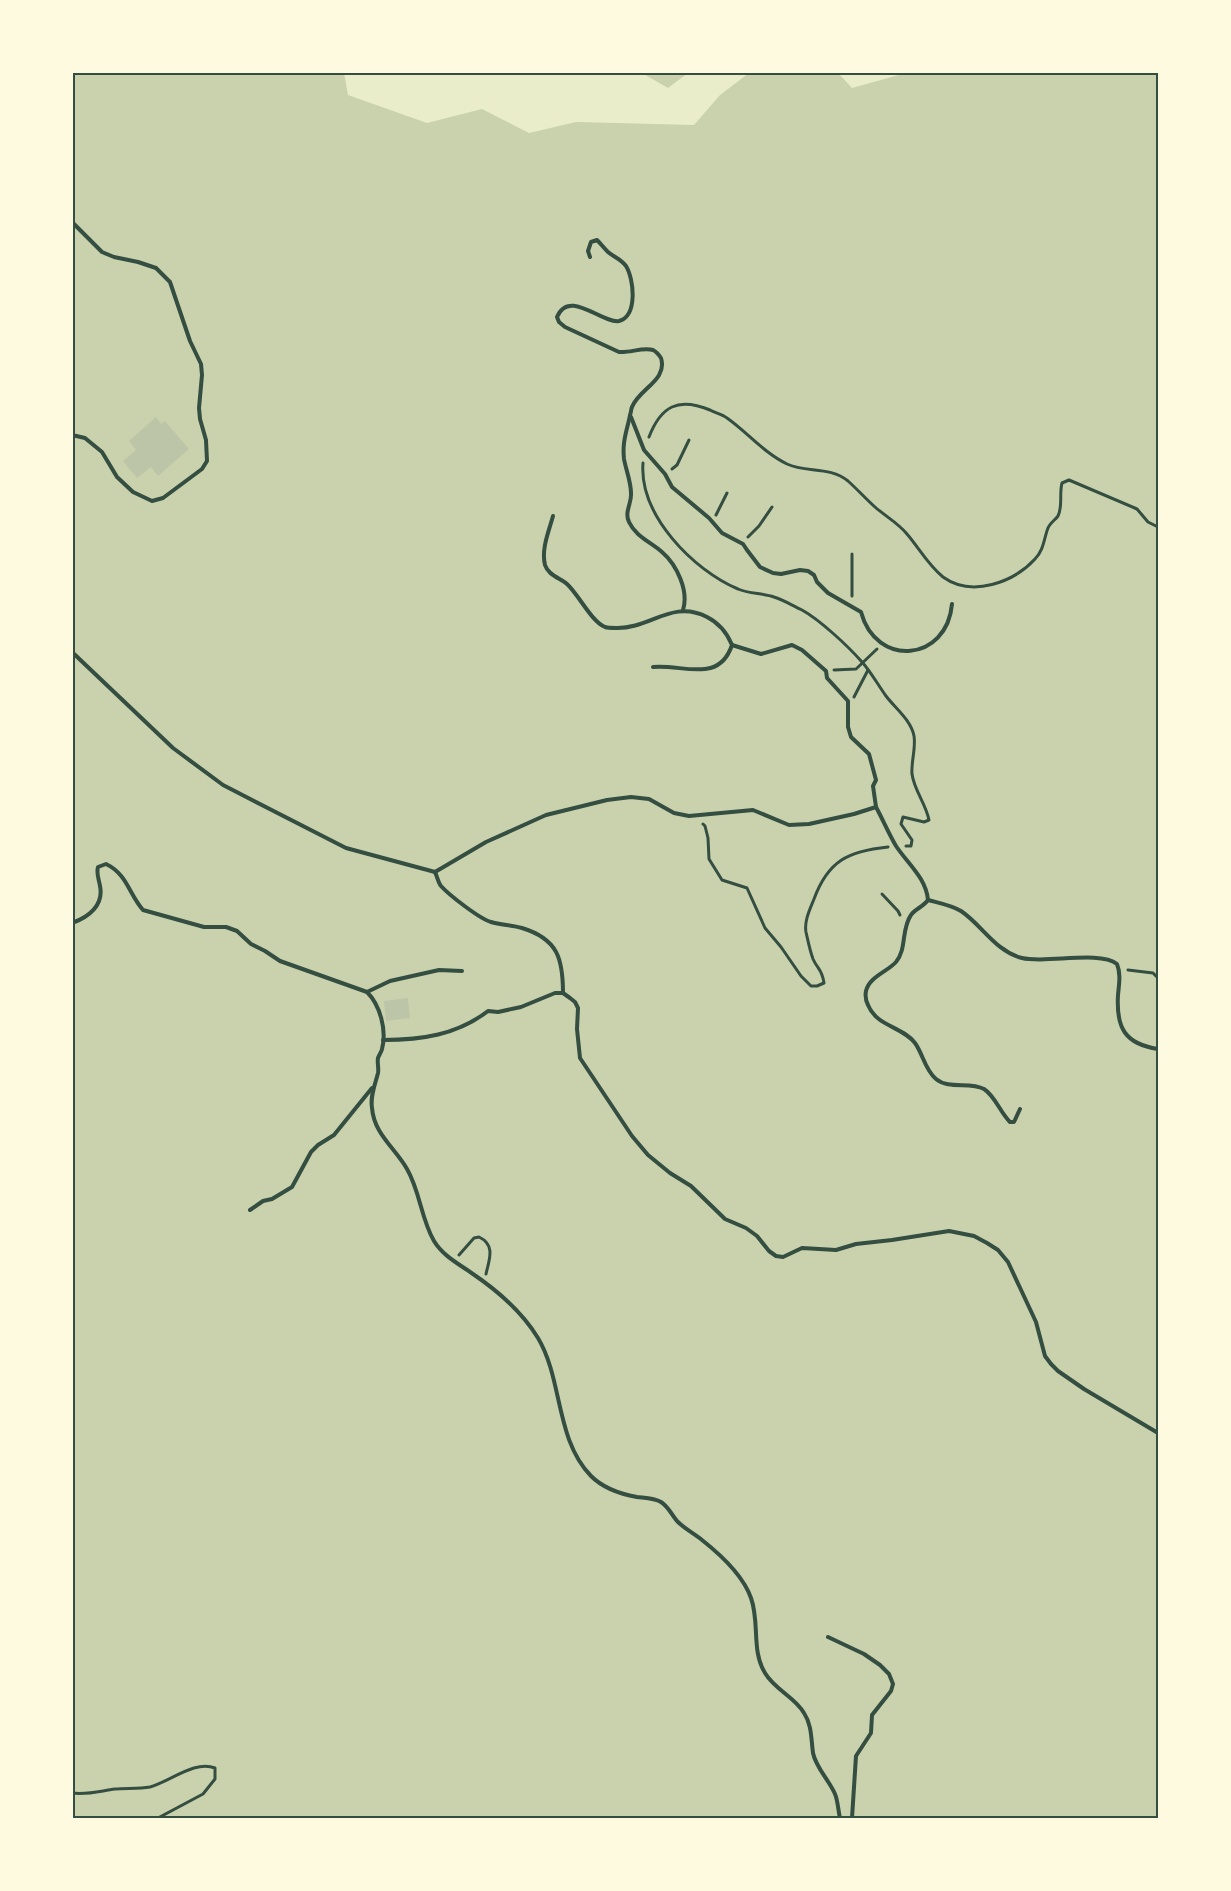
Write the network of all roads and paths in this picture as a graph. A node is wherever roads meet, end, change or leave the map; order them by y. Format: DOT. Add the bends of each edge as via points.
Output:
graph roads {
  1 [pos="72,222"];
  2 [pos="590,257"];
  3 [pos="630,416"];
  4 [pos="72,435"];
  5 [pos="689,440"];
  6 [pos="644,450"];
  7 [pos="665,474"];
  8 [pos="727,494"];
  9 [pos="772,507"];
  10 [pos="553,516"];
  11 [pos="713,522"];
  12 [pos="1158,525"];
  13 [pos="744,544"];
  14 [pos="852,554"];
  15 [pos="952,604"];
  16 [pos="852,606"];
  17 [pos="683,610"];
  18 [pos="881,644"];
  19 [pos="732,645"];
  20 [pos="72,652"];
  21 [pos="864,663"];
  22 [pos="653,667"];
  23 [pos="868,670"];
  24 [pos="826,672"];
  25 [pos="848,708"];
  26 [pos="876,807"];
  27 [pos="689,816"];
  28 [pos="896,846"];
  29 [pos="435,872"];
  30 [pos="882,894"];
  31 [pos="928,900"];
  32 [pos="72,923"];
  33 [pos="905,930"];
  34 [pos="1119,969"];
  35 [pos="462,971"];
  36 [pos="1158,978"];
  37 [pos="366,992"];
  38 [pos="563,994"];
  39 [pos="383,1040"];
  40 [pos="1158,1049"];
  41 [pos="374,1086"];
  42 [pos="1020,1109"];
  43 [pos="250,1210"];
  44 [pos="453,1261"];
  45 [pos="493,1289"];
  46 [pos="1158,1433"];
  47 [pos="828,1637"];
  48 [pos="72,1793"];
  49 [pos="158,1818"];
  50 [pos="840,1818"];
  51 [pos="852,1818"];
  1 -- 4 [label="lane" via="102,252 156,268 170,282 201,364 199,408 207,461 202,469 163,498 152,501 133,492 122,482 102,452 85,438"];
  2 -- 3 [label="lane" via="589,246 597,240 625,266 633,304 630,311 614,321 589,310 567,307 556,317 565,327 620,352 654,350 659,355 662,371 631,408"];
  3 -- 6 [label="lane"];
  3 -- 17 [label="lane" via="624,435 624,459 631,492 628,520 638,534 669,560 685,593"];
  5 -- 7 [label="path" via="677,465"];
  6 -- 7 [label="lane"];
  6 -- 12 [label="path" via="655,422 666,410 682,404 697,405 726,417 789,465 833,473 846,480 906,532 930,565 944,578 960,585 980,587 1000,582 1020,572 1036,558 1044,545 1049,525 1058,516 1062,483 1069,480 1137,509 1148,522"];
  6 -- 21 [label="path" via="642,470 648,499 658,520 680,548 715,578 739,590 775,597 804,611"];
  7 -- 11 [label="lane" via="672,487"];
  8 -- 11 [label="path"];
  9 -- 13 [label="path"];
  10 -- 17 [label="lane" via="544,548 545,564 549,572 566,583 590,614 605,627 636,626 663,614"];
  11 -- 13 [label="lane" via="727,537"];
  13 -- 16 [label="lane" via="760,567 781,574 808,571 828,593"];
  14 -- 16 [label="path"];
  15 -- 18 [label="lane" via="947,626 923,648 896,650"];
  16 -- 18 [label="lane" via="861,612 863,622"];
  17 -- 19 [label="lane" via="713,620 723,629"];
  18 -- 21 [label="path"];
  19 -- 22 [label="lane" via="726,659 702,671"];
  19 -- 24 [label="lane" via="761,654 792,645"];
  20 -- 29 [label="lane" via="173,748 223,785 346,848"];
  21 -- 23 [label="path"];
  21 -- 24 [label="path" via="856,669"];
  23 -- 25 [label="path"];
  23 -- 28 [label="path" via="914,735 912,773 929,820 924,822 903,817 901,824 912,840 911,846"];
  24 -- 25 [label="lane" via="827,678 848,700"];
  25 -- 26 [label="lane" via="851,737 869,754 876,780 873,786"];
  26 -- 27 [label="lane" via="810,824 789,826 753,810"];
  26 -- 28 [label="lane"];
  27 -- 28 [label="path" via="705,826 709,859 722,880 747,888 765,928 811,986 824,983 822,972 813,959 806,930 820,881 832,866 846,857"];
  27 -- 29 [label="lane" via="674,813 650,799 607,800 546,815 486,842"];
  28 -- 31 [label="lane" via="921,879"];
  29 -- 38 [label="lane" via="440,885 490,922 522,928 545,938 555,950 563,969"];
  30 -- 33 [label="path" via="898,911"];
  31 -- 33 [label="lane" via="910,916"];
  31 -- 34 [label="lane" via="962,912 1013,956 1041,960 1082,957 1113,961"];
  32 -- 37 [label="lane" via="84,918 97,905 101,892 96,871 98,866 106,864 122,875 143,910 204,927 226,927 237,931 251,944 280,961"];
  33 -- 42 [label="lane" via="899,957 867,987 866,998 871,1010 881,1022 908,1036 935,1079 942,1083 982,1088 1010,1122 1014,1122"];
  34 -- 36 [label="path" via="1153,974"];
  34 -- 40 [label="lane" via="1117,1014 1122,1028 1126,1036 1139,1045"];
  35 -- 37 [label="lane" via="439,970 390,981"];
  37 -- 39 [label="lane" via="382,1021"];
  38 -- 39 [label="lane" via="548,995 521,1008 488,1011 476,1020 438,1036"];
  38 -- 46 [label="lane" via="578,1008 580,1058 621,1121 648,1155 691,1186 725,1219 746,1228 769,1251 784,1258 802,1248 836,1250 935,1232 974,1236 998,1250 1008,1262 1051,1364 1084,1389"];
  39 -- 41 [label="lane"];
  41 -- 43 [label="lane" via="334,1135 311,1152 292,1187"];
  41 -- 44 [label="lane" via="371,1104 374,1122 406,1167 434,1241"];
  44 -- 45 [label="lane"];
  44 -- 45 [label="path" via="474,1238 484,1239 490,1246 486,1274"];
  45 -- 50 [label="lane" via="516,1310 540,1340 568,1434 589,1474 613,1490 661,1502 678,1523 714,1550 740,1578 751,1597 761,1665 775,1686 804,1712 813,1754 835,1795"];
  47 -- 51 [label="lane" via="880,1665 893,1684 872,1715 871,1733 856,1756"];
  48 -- 49 [label="path" via="85,1795 149,1787 196,1766 215,1768 215,1779 203,1794"];
}
